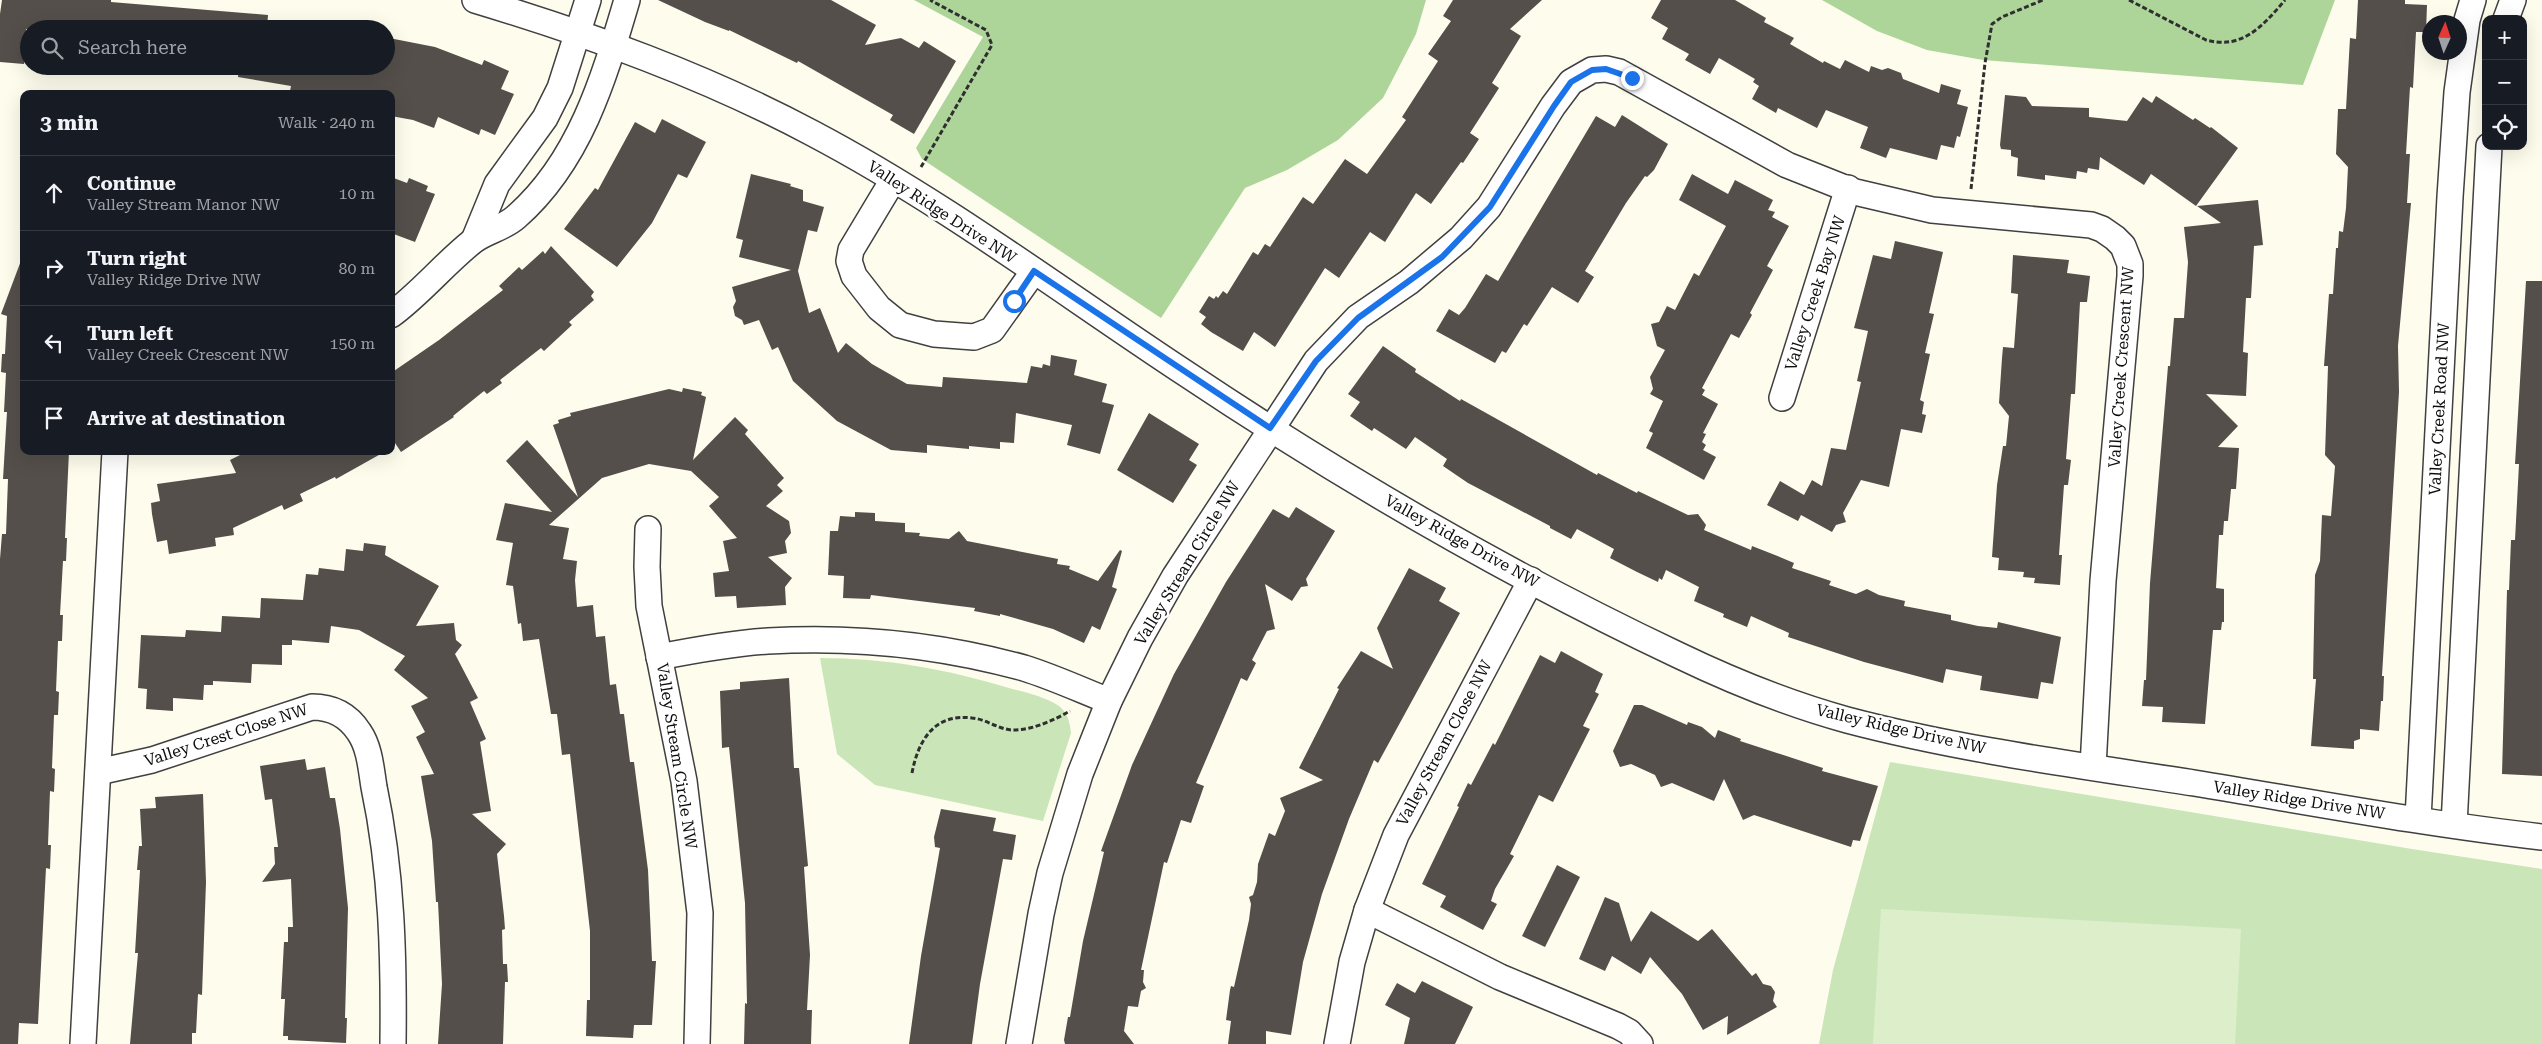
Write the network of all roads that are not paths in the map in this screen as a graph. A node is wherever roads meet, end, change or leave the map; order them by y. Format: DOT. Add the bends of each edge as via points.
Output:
graph roads {
  1 [pos="475,0"];
  2 [pos="588,0"];
  3 [pos="627,0"];
  4 [pos="2472,0"];
  5 [pos="2513,0"];
  6 [pos="2507,15"];
  7 [pos="578,32"];
  8 [pos="614,44"];
  9 [pos="2489,150"];
  10 [pos="901,184"];
  11 [pos="1848,188"];
  12 [pos="2450,197"];
  13 [pos="2487,199"];
  14 [pos="474,240"];
  15 [pos="1034,271"];
  16 [pos="395,308"];
  17 [pos="1782,398"];
  18 [pos="1270,428"];
  19 [pos="117,455"];
  20 [pos="648,529"];
  21 [pos="2430,560"];
  22 [pos="2468,562"];
  23 [pos="1531,580"];
  24 [pos="659,657"];
  25 [pos="1109,700"];
  26 [pos="2093,767"];
  27 [pos="98,772"];
  28 [pos="2418,819"];
  29 [pos="2454,825"];
  30 [pos="2542,838"];
  31 [pos="1367,910"];
  32 [pos="83,1044"];
  33 [pos="393,1044"];
  34 [pos="697,1044"];
  35 [pos="1019,1044"];
  36 [pos="1337,1044"];
  37 [pos="1640,1044"];
  1 -- 7 [label="street, Valley Ridge Drive NW"];
  2 -- 7 [label="street"];
  3 -- 8 [label="street"];
  4 -- 12 [label="street, Valley Creek Road NW" via="2457,92"];
  5 -- 6 [label="street"];
  7 -- 8 [label="street, Valley Ridge Drive NW"];
  7 -- 14 [label="street" via="560,88 544,118 498,184"];
  8 -- 10 [label="street, Valley Ridge Drive NW" via="753,103"];
  8 -- 14 [label="street" via="592,109 566,156 516,218"];
  9 -- 13 [label="street"];
  10 -- 15 [label="street, Valley Ridge Drive NW"];
  10 -- 15 [label="street" via="851,250 850,261 854,276 880,308 900,325 934,334 984,335 997,326"];
  11 -- 17 [label="street, Valley Creek Bay NW"];
  11 -- 18 [label="street, Valley Creek Crescent NW" via="1787,165 1619,72 1592,70 1571,82 1490,207 1436,262 1358,318 1316,361"];
  11 -- 26 [label="street, Valley Creek Crescent NW" via="1932,210 2091,226 2115,238 2130,264 2103,581"];
  12 -- 13 [label="street"];
  12 -- 21 [label="street, Valley Creek Road NW"];
  13 -- 22 [label="street"];
  14 -- 16 [label="street"];
  15 -- 18 [label="street, Valley Ridge Drive NW"];
  18 -- 23 [label="street, Valley Ridge Drive NW" via="1325,464"];
  18 -- 25 [label="street, Valley Stream Circle NW" via="1163,597"];
  19 -- 27 [label="street"];
  20 -- 24 [label="street" via="650,606"];
  21 -- 22 [label="street"];
  21 -- 28 [label="street, Valley Creek Road NW"];
  22 -- 29 [label="street"];
  23 -- 26 [label="street, Valley Ridge Drive NW" via="1678,655 1800,705 1929,739"];
  23 -- 31 [label="street, Valley Stream Close NW" via="1396,835"];
  24 -- 25 [label="street, Valley Stream Circle NW" via="774,641 870,641 973,655 1026,669"];
  24 -- 34 [label="street, Valley Stream Circle NW" via="684,782 700,913"];
  25 -- 35 [label="street, Valley Stream Circle NW" via="1080,774 1050,874"];
  26 -- 28 [label="street, Valley Ridge Drive NW"];
  27 -- 32 [label="street"];
  27 -- 33 [label="street, Valley Crest Close NW" via="152,760 312,707 324,707 348,718 365,743 387,857 394,957"];
  28 -- 29 [label="street, Valley Ridge Drive NW"];
  29 -- 30 [label="street, Valley Ridge Drive NW"];
  31 -- 36 [label="street, Valley Stream Close NW" via="1352,962"];
  31 -- 37 [label="street" via="1500,977 1618,1026"];
}
